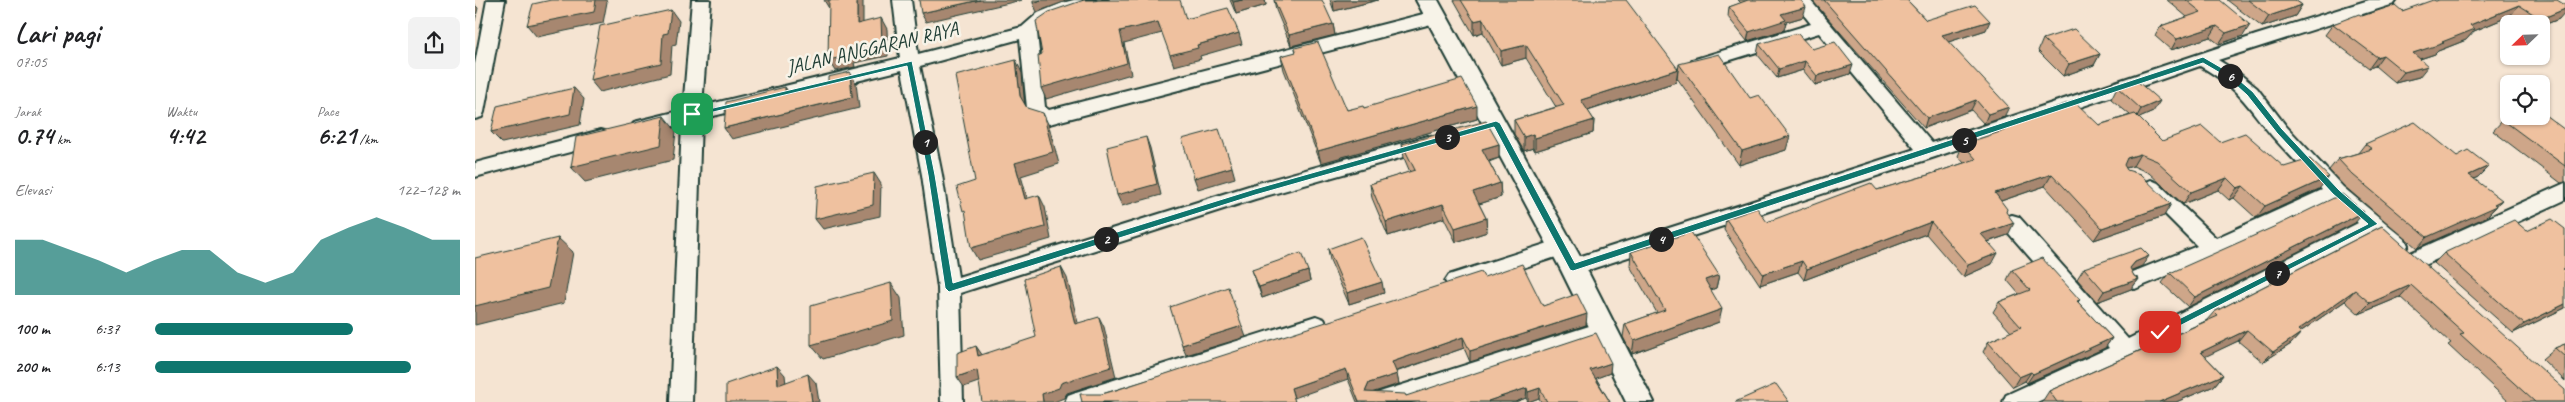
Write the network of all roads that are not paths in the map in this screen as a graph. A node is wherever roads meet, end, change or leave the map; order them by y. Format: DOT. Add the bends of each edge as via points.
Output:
graph roads {
  1 [pos="496,0"];
  2 [pos="701,0"];
  3 [pos="902,0"];
  4 [pos="1099,0"];
  5 [pos="1801,0"];
  6 [pos="2388,0"];
  7 [pos="1431,8"];
  8 [pos="1824,26"];
  9 [pos="1028,31"];
  10 [pos="2203,60"];
  11 [pos="910,63"];
  12 [pos="1698,64"];
  13 [pos="475,112"];
  14 [pos="692,114"];
  15 [pos="1450,136"];
  16 [pos="1928,152"];
  17 [pos="475,170"];
  18 [pos="2137,176"];
  19 [pos="2565,191"];
  20 [pos="2336,192"];
  21 [pos="2012,223"];
  22 [pos="2374,224"];
  23 [pos="2213,248"];
  24 [pos="1567,257"];
  25 [pos="2135,280"];
  26 [pos="1437,287"];
  27 [pos="949,288"];
  28 [pos="1333,320"];
  29 [pos="1605,330"];
  30 [pos="2125,351"];
  31 [pos="681,402"];
  32 [pos="952,402"];
  33 [pos="1076,402"];
  34 [pos="1379,402"];
  35 [pos="1641,402"];
  36 [pos="2014,402"];
  1 -- 13 [label="street"];
  2 -- 14 [label="street"];
  3 -- 11 [label="street"];
  4 -- 9 [label="street, JALAN ANGGARAN RAYA" via="1044,17"];
  5 -- 8 [label="street"];
  6 -- 10 [label="street" via="2255,34"];
  7 -- 9 [label="street" via="1049,117 1040,114 1036,108"];
  7 -- 24 [label="street" via="1487,126"];
  8 -- 12 [label="street"];
  8 -- 16 [label="street"];
  9 -- 11 [label="street, JALAN ANGGARAN RAYA"];
  10 -- 16 [label="street"];
  10 -- 20 [label="street" via="2230,75 2250,93 2279,131"];
  11 -- 14 [label="street, JALAN ANGGARAN RAYA"];
  11 -- 27 [label="street"];
  14 -- 17 [label="street, JALAN ANGGARAN RAYA"];
  14 -- 31 [label="street"];
  15 -- 27 [label="street" via="1255,192"];
  16 -- 24 [label="street"];
  18 -- 23 [label="street"];
  19 -- 22 [label="street" via="2422,267"];
  20 -- 22 [label="street"];
  20 -- 23 [label="street"];
  21 -- 30 [label="street"];
  22 -- 30 [label="street"];
  23 -- 25 [label="street"];
  24 -- 26 [label="street"];
  24 -- 29 [label="street"];
  27 -- 32 [label="street"];
  28 -- 33 [label="street"];
  29 -- 34 [label="street"];
  29 -- 35 [label="street"];
  30 -- 36 [label="street"];
}
